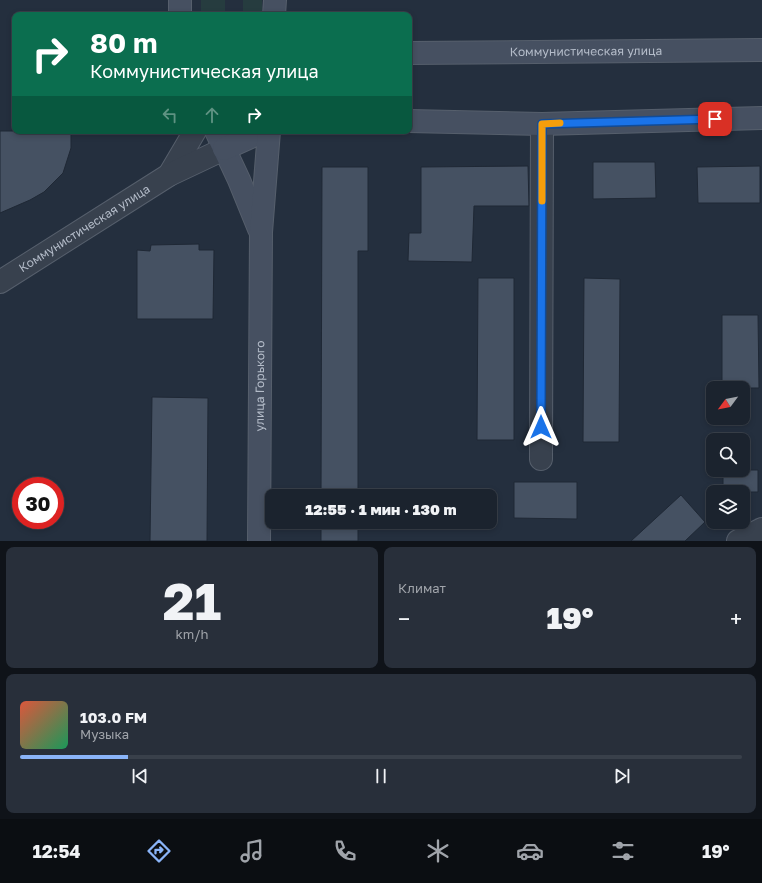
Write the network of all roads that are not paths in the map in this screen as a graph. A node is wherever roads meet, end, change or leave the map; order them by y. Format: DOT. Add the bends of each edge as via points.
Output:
graph roads {
  1 [pos="180,0"];
  2 [pos="275,0"];
  3 [pos="180,12"];
  4 [pos="274,12"];
  5 [pos="762,50"];
  6 [pos="412,53"];
  7 [pos="762,118"];
  8 [pos="412,121"];
  9 [pos="542,124"];
  10 [pos="193,134"];
  11 [pos="249,134"];
  12 [pos="269,134"];
  13 [pos="220,140"];
  14 [pos="169,175"];
  15 [pos="261,232"];
  16 [pos="0,282"];
  17 [pos="541,459"];
  18 [pos="762,529"];
  19 [pos="259,541"];
  20 [pos="738,541"];
  1 -- 3 [label="main road"];
  2 -- 4 [label="main road"];
  5 -- 6 [label="main road, Коммунистическая улица"];
  7 -- 9 [label="main road"];
  8 -- 9 [label="main road"];
  9 -- 17 [label="street"];
  10 -- 14 [label="street"];
  11 -- 13 [label="main road"];
  12 -- 15 [label="main road, улица Горького"];
  13 -- 14 [label="street, Коммунистическая улица"];
  13 -- 15 [label="main road"];
  14 -- 16 [label="street, Коммунистическая улица"];
  15 -- 19 [label="main road, улица Горького"];
  18 -- 20 [label="street"];
}
